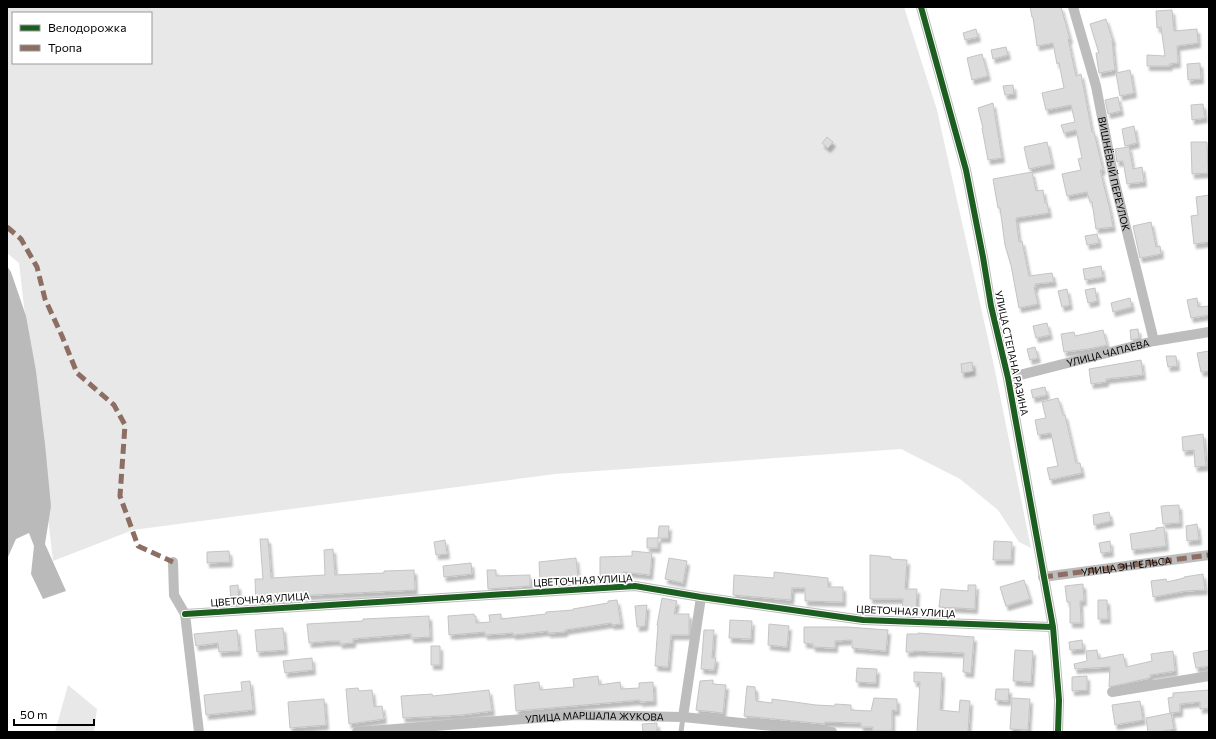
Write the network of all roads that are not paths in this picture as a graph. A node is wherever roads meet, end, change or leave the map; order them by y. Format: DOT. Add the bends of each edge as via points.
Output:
graph roads {
  1 [pos="921,7"];
  2 [pos="1073,7"];
  3 [pos="1209,332"];
  4 [pos="1154,341"];
  5 [pos="1008,378"];
  6 [pos="1209,555"];
  7 [pos="173,562"];
  8 [pos="1043,577"];
  9 [pos="701,597"];
  10 [pos="185,614"];
  11 [pos="1053,627"];
  12 [pos="1209,676"];
  13 [pos="1112,692"];
  14 [pos="683,717"];
  15 [pos="199,732"];
  16 [pos="356,732"];
  17 [pos="681,732"];
  18 [pos="832,732"];
  19 [pos="1058,732"];
  1 -- 5 [label="street, УЛИЦА СТЕПАНА РАЗИНА" via="966,170 990,306"];
  2 -- 4 [label="street, ВИШНЁВЫЙ ПЕРЕУЛОК" via="1096,86 1114,179"];
  3 -- 4 [label="street, УЛИЦА ЧАПАЕВА"];
  4 -- 5 [label="street, УЛИЦА ЧАПАЕВА"];
  5 -- 8 [label="street, УЛИЦА СТЕПАНА РАЗИНА"];
  6 -- 8 [label="street, УЛИЦА ЭНГЕЛЬСА"];
  7 -- 10 [label="street" via="174,595"];
  8 -- 11 [label="street, УЛИЦА СТЕПАНА РАЗИНА"];
  9 -- 10 [label="street, ЦВЕТОЧНАЯ УЛИЦА" via="635,586"];
  9 -- 11 [label="street, ЦВЕТОЧНАЯ УЛИЦА" via="863,620"];
  9 -- 14 [label="street"];
  10 -- 15 [label="street"];
  11 -- 19 [label="street, УЛИЦА СТЕПАНА РАЗИНА"];
  12 -- 13 [label="street"];
  14 -- 16 [label="street, УЛИЦА МАРШАЛА ЖУКОВА" via="576,715"];
  14 -- 17 [label="lane"];
  14 -- 18 [label="street, УЛИЦА МАРШАЛА ЖУКОВА"];
}
